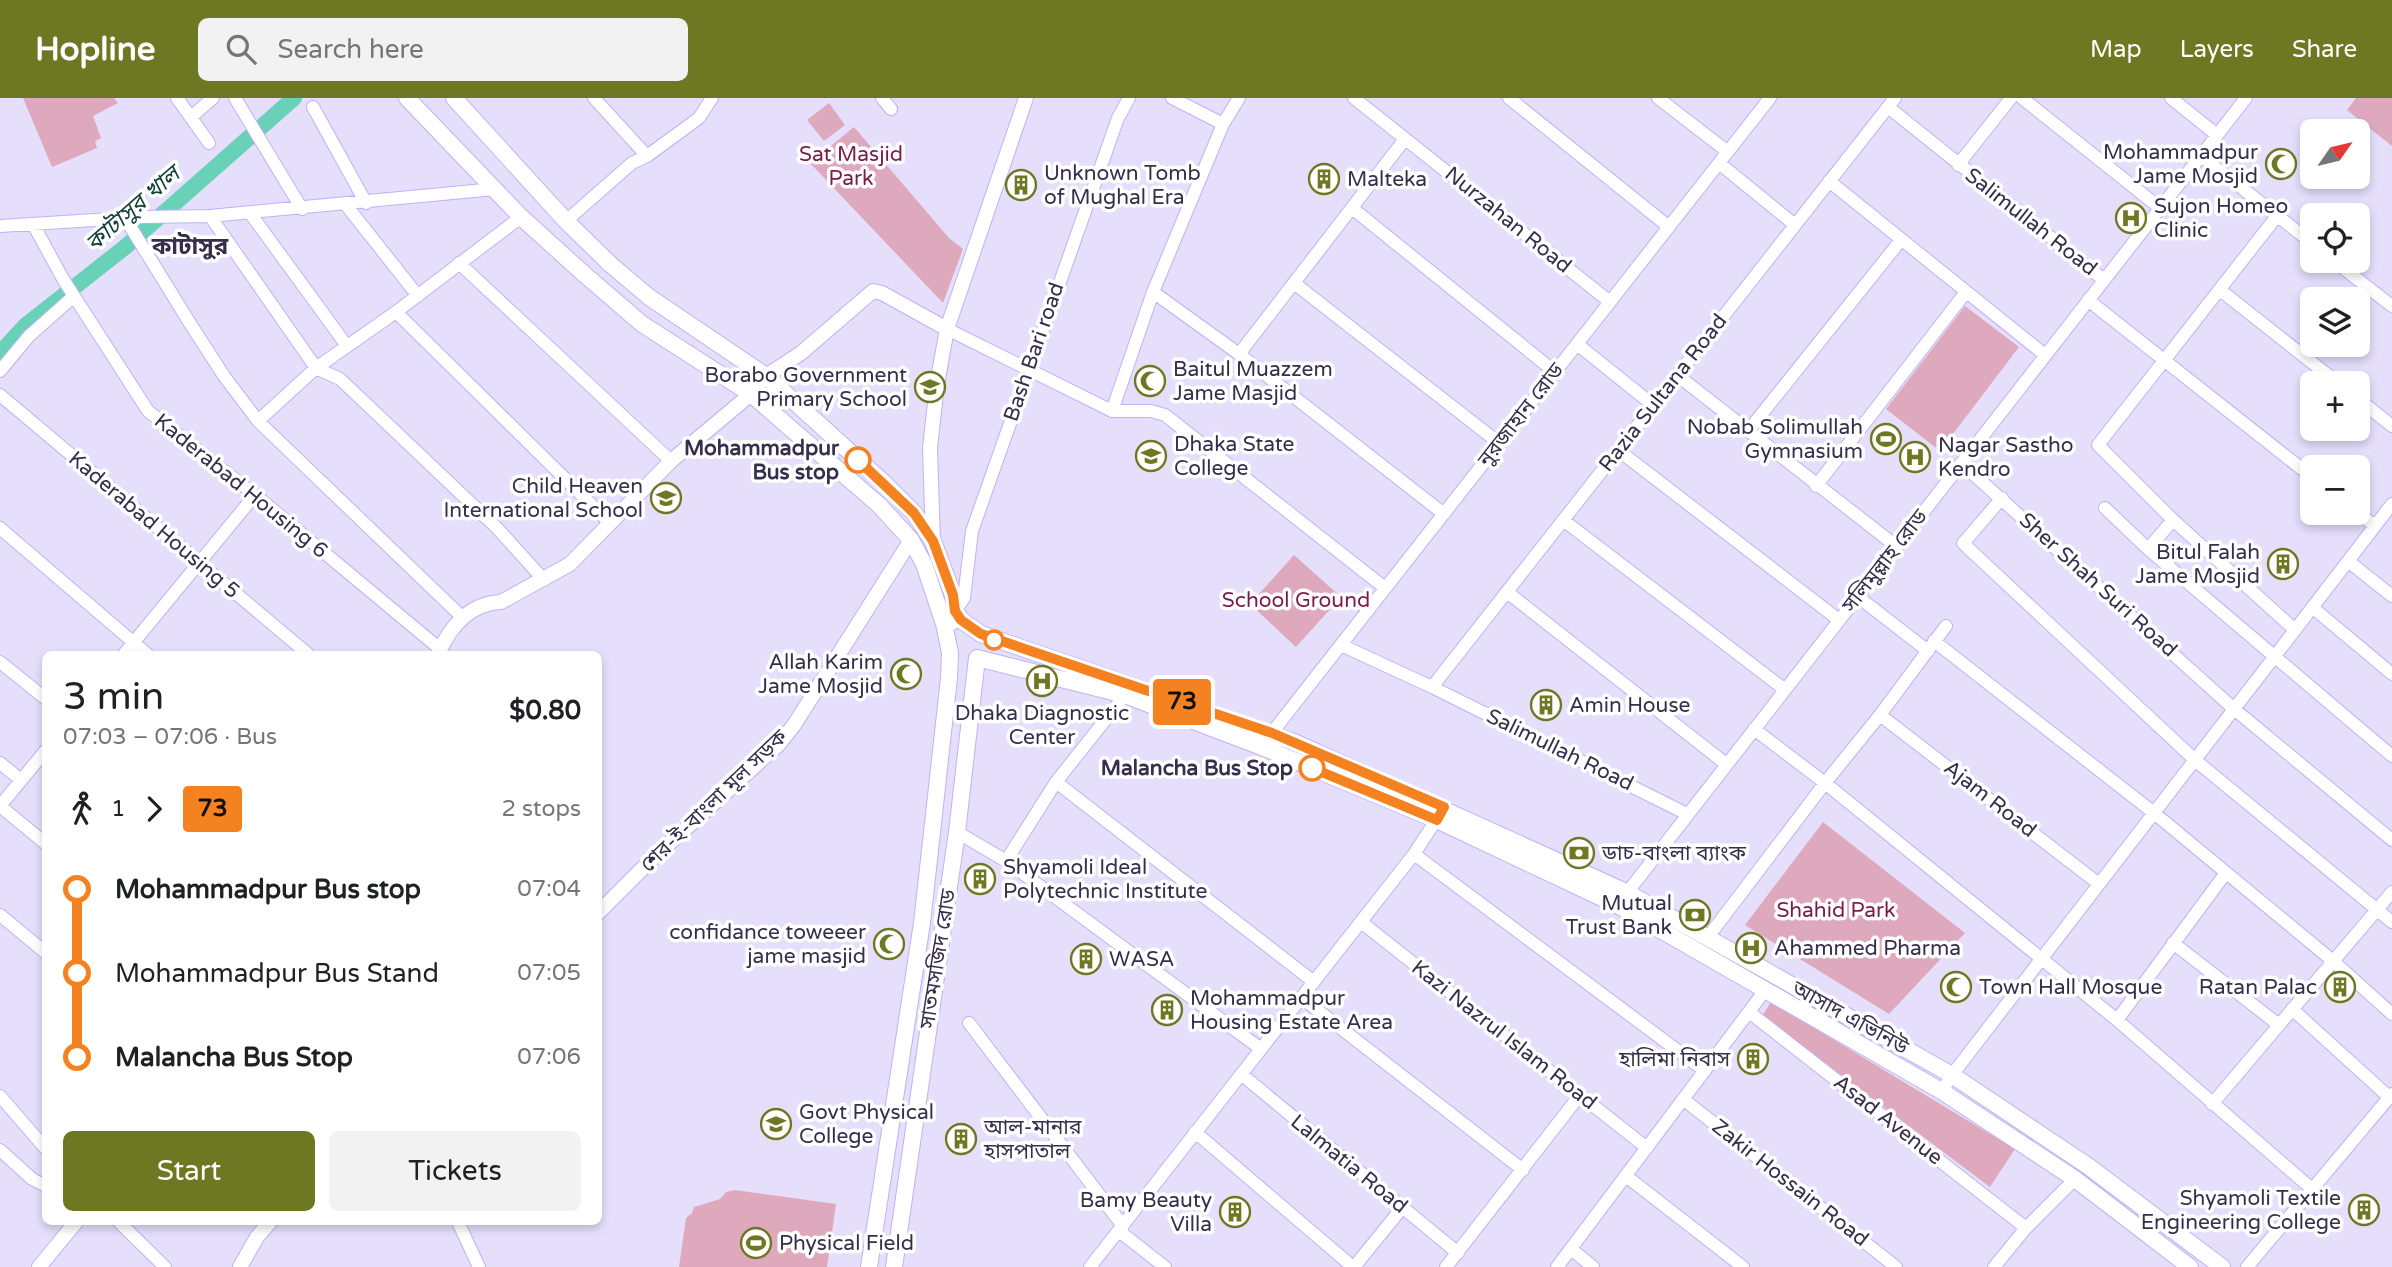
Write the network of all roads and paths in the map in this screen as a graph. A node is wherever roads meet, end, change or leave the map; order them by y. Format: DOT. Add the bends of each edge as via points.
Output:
graph roads {
  1 [pos="177,98"];
  2 [pos="214,98"];
  3 [pos="234,98"];
  4 [pos="407,98"];
  5 [pos="454,98"];
  6 [pos="594,98"];
  7 [pos="712,98"];
  8 [pos="882,98"];
  9 [pos="1026,98"];
  10 [pos="1129,98"];
  11 [pos="1172,98"];
  12 [pos="1239,98"];
  13 [pos="1354,98"];
  14 [pos="1509,98"];
  15 [pos="1658,98"];
  16 [pos="1770,98"];
  17 [pos="2011,98"];
  18 [pos="2022,98"];
  19 [pos="2171,98"];
  20 [pos="2246,98"];
  21 [pos="1891,102"];
  22 [pos="313,107"];
  23 [pos="891,109"];
  24 [pos="191,117"];
  25 [pos="1223,124"];
  26 [pos="2217,135"];
  27 [pos="1405,139"];
  28 [pos="209,143"];
  29 [pos="1728,152"];
  30 [pos="647,156"];
  31 [pos="2201,156"];
  32 [pos="1719,163"];
  33 [pos="1958,165"];
  34 [pos="1829,181"];
  35 [pos="495,189"];
  36 [pos="549,202"];
  37 [pos="366,203"];
  38 [pos="346,205"];
  39 [pos="1352,208"];
  40 [pos="2161,208"];
  41 [pos="302,209"];
  42 [pos="250,213"];
  43 [pos="210,216"];
  44 [pos="2277,216"];
  45 [pos="525,221"];
  46 [pos="566,221"];
  47 [pos="33,223"];
  48 [pos="128,223"];
  49 [pos="1795,225"];
  50 [pos="0,226"];
  51 [pos="1669,227"];
  52 [pos="2300,234"];
  53 [pos="1901,240"];
  54 [pos="459,263"];
  55 [pos="2349,273"];
  56 [pos="2104,280"];
  57 [pos="1294,283"];
  58 [pos="2220,290"];
  59 [pos="1153,292"];
  60 [pos="1966,292"];
  61 [pos="74,296"];
  62 [pos="418,296"];
  63 [pos="2088,300"];
  64 [pos="1610,302"];
  65 [pos="2392,306"];
  66 [pos="396,312"];
  67 [pos="947,329"];
  68 [pos="1577,344"];
  69 [pos="346,346"];
  70 [pos="1239,354"];
  71 [pos="2045,355"];
  72 [pos="2164,360"];
  73 [pos="1028,368"];
  74 [pos="316,369"];
  75 [pos="0,371"];
  76 [pos="2323,371"];
  77 [pos="1555,372"];
  78 [pos="1677,374"];
  79 [pos="766,376"];
  80 [pos="751,394"];
  81 [pos="0,395"];
  82 [pos="1653,405"];
  83 [pos="2370,408"];
  84 [pos="1112,411"];
  85 [pos="258,421"];
  86 [pos="2392,426"];
  87 [pos="1748,431"];
  88 [pos="1499,443"];
  89 [pos="1618,450"];
  90 [pos="671,461"];
  91 [pos="1961,463"];
  92 [pos="2300,468"];
  93 [pos="1816,486"];
  94 [pos="255,495"];
  95 [pos="2002,498"];
  96 [pos="2392,504"];
  97 [pos="2105,508"];
  98 [pos="1444,514"];
  99 [pos="1563,520"];
  100 [pos="2173,520"];
  101 [pos="2370,522"];
  102 [pos="610,523"];
  103 [pos="2375,526"];
  104 [pos="0,528"];
  105 [pos="911,540"];
  106 [pos="933,541"];
  107 [pos="1896,546"];
  108 [pos="2148,549"];
  109 [pos="2348,561"];
  110 [pos="198,564"];
  111 [pos="544,580"];
  112 [pos="1385,588"];
  113 [pos="1507,592"];
  114 [pos="1857,596"];
  115 [pos="2392,596"];
  116 [pos="2312,607"];
  117 [pos="958,615"];
  118 [pos="461,616"];
  119 [pos="1839,620"];
  120 [pos="944,624"];
  121 [pos="1945,626"];
  122 [pos="2295,630"];
  123 [pos="981,634"];
  124 [pos="133,643"];
  125 [pos="1341,645"];
  126 [pos="1931,646"];
  127 [pos="126,651"];
  128 [pos="142,651"];
  129 [pos="304,651"];
  130 [pos="438,651"];
  131 [pos="440,651"];
  132 [pos="950,653"];
  133 [pos="2274,657"];
  134 [pos="980,659"];
  135 [pos="0,662"];
  136 [pos="2392,674"];
  137 [pos="1432,687"];
  138 [pos="1784,690"];
  139 [pos="1125,695"];
  140 [pos="42,696"];
  141 [pos="2234,709"];
  142 [pos="1880,715"];
  143 [pos="1754,729"];
  144 [pos="1272,733"];
  145 [pos="1262,747"];
  146 [pos="42,755"];
  147 [pos="2392,756"];
  148 [pos="2195,760"];
  149 [pos="0,763"];
  150 [pos="1726,764"];
  151 [pos="21,780"];
  152 [pos="1056,782"];
  153 [pos="1825,783"];
  154 [pos="0,806"];
  155 [pos="1441,813"];
  156 [pos="2154,813"];
  157 [pos="1687,814"];
  158 [pos="957,832"];
  159 [pos="42,841"];
  160 [pos="2392,841"];
  161 [pos="1414,854"];
  162 [pos="1006,860"];
  163 [pos="2225,874"];
  164 [pos="2099,884"];
  165 [pos="2392,892"];
  166 [pos="1623,899"];
  167 [pos="2378,909"];
  168 [pos="602,910"];
  169 [pos="0,915"];
  170 [pos="1361,922"];
  171 [pos="2392,922"];
  172 [pos="1707,937"];
  173 [pos="2173,943"];
  174 [pos="42,950"];
  175 [pos="2042,958"];
  176 [pos="2333,961"];
  177 [pos="1314,982"];
  178 [pos="1766,989"];
  179 [pos="1303,998"];
  180 [pos="2292,1009"];
  181 [pos="1749,1012"];
  182 [pos="2392,1014"];
  183 [pos="2117,1020"];
  184 [pos="969,1023"];
  185 [pos="2279,1025"];
  186 [pos="1261,1049"];
  187 [pos="1704,1071"];
  188 [pos="1241,1074"];
  189 [pos="1952,1075"];
  190 [pos="1942,1091"];
  191 [pos="1580,1095"];
  192 [pos="2391,1095"];
  193 [pos="0,1096"];
  194 [pos="1683,1099"];
  195 [pos="2212,1104"];
  196 [pos="1195,1132"];
  197 [pos="42,1144"];
  198 [pos="1647,1148"];
  199 [pos="0,1150"];
  200 [pos="1523,1170"];
  201 [pos="1626,1176"];
  202 [pos="2075,1179"];
  203 [pos="42,1183"];
  204 [pos="2312,1189"];
  205 [pos="1402,1208"];
  206 [pos="74,1225"];
  207 [pos="122,1225"];
  208 [pos="267,1225"];
  209 [pos="459,1225"];
  210 [pos="1121,1228"];
  211 [pos="2026,1228"];
  212 [pos="1571,1249"];
  213 [pos="1458,1252"];
  214 [pos="39,1267"];
  215 [pos="165,1267"];
  216 [pos="240,1267"];
  217 [pos="479,1267"];
  218 [pos="869,1267"];
  219 [pos="894,1267"];
  220 [pos="1090,1267"];
  221 [pos="1165,1267"];
  222 [pos="1354,1267"];
  223 [pos="1446,1267"];
  224 [pos="1557,1267"];
  225 [pos="1593,1267"];
  226 [pos="1743,1267"];
  227 [pos="1896,1267"];
  228 [pos="1994,1267"];
  229 [pos="2190,1267"];
  230 [pos="2222,1267"];
  231 [pos="2247,1267"];
  1 -- 24 [label="street"];
  2 -- 24 [label="street"];
  3 -- 41 [label="street"];
  4 -- 35 [label="main road, সাতমসজিদ রোড"];
  5 -- 36 [label="main road"];
  6 -- 30 [label="street"];
  7 -- 30 [label="street" via="699,118"];
  8 -- 23 [label="street"];
  9 -- 67 [label="street"];
  10 -- 73 [label="street, Bash Bari road"];
  11 -- 25 [label="street"];
  12 -- 25 [label="street"];
  13 -- 27 [label="street, Nurzahan Road"];
  14 -- 51 [label="street"];
  15 -- 29 [label="street"];
  16 -- 29 [label="street, নুরজাহান রোড"];
  17 -- 33 [label="street, Salimullah Road"];
  18 -- 40 [label="street"];
  19 -- 26 [label="street"];
  20 -- 26 [label="street, সলিমুল্লাহ রোড"];
  21 -- 33 [label="street, Salimullah Road"];
  21 -- 34 [label="street, Razia Sultana Road"];
  22 -- 37 [label="street"];
  24 -- 28 [label="street"];
  25 -- 59 [label="street"];
  26 -- 31 [label="street, সলিমুল্লাহ রোড"];
  27 -- 39 [label="street"];
  27 -- 64 [label="street, Nurzahan Road"];
  29 -- 32 [label="street, নুরজাহান রোড"];
  30 -- 46 [label="street" via="632,163"];
  31 -- 40 [label="street, সলিমুল্লাহ রোড"];
  31 -- 44 [label="street"];
  32 -- 49 [label="street"];
  32 -- 51 [label="street, নুরজাহান রোড"];
  33 -- 56 [label="street, Salimullah Road"];
  34 -- 49 [label="street, Razia Sultana Road"];
  34 -- 53 [label="street"];
  35 -- 37 [label="street"];
  35 -- 45 [label="main road, সাতমসজিদ রোড"];
  36 -- 45 [label="main road"];
  36 -- 46 [label="main road"];
  37 -- 38 [label="street"];
  38 -- 41 [label="street"];
  38 -- 62 [label="street"];
  39 -- 57 [label="street"];
  39 -- 77 [label="street"];
  40 -- 56 [label="street, সলিমুল্লাহ রোড"];
  41 -- 42 [label="street"];
  42 -- 43 [label="street"];
  42 -- 69 [label="street"];
  43 -- 48 [label="street" via="142,217"];
  43 -- 74 [label="street"];
  44 -- 52 [label="street"];
  44 -- 58 [label="street"];
  45 -- 54 [label="street"];
  45 -- 80 [label="main road, সাতমসজিদ রোড" via="642,324"];
  46 -- 79 [label="main road" via="649,297"];
  47 -- 48 [label="street"];
  47 -- 50 [label="street"];
  47 -- 61 [label="street, Kaderabad Housing 6"];
  48 -- 85 [label="street" via="224,376"];
  49 -- 78 [label="street, Razia Sultana Road"];
  51 -- 64 [label="street, নুরজাহান রোড"];
  53 -- 60 [label="street"];
  53 -- 87 [label="street"];
  54 -- 62 [label="street"];
  54 -- 90 [label="street"];
  55 -- 65 [label="street"];
  56 -- 63 [label="street, সলিমুল্লাহ রোড"];
  57 -- 70 [label="street"];
  57 -- 88 [label="street"];
  58 -- 72 [label="street"];
  58 -- 76 [label="street"];
  59 -- 70 [label="street"];
  59 -- 84 [label="street"];
  60 -- 71 [label="street"];
  60 -- 93 [label="street"];
  61 -- 75 [label="street" via="29,336"];
  61 -- 94 [label="street, Kaderabad Housing 6" via="148,411"];
  62 -- 66 [label="street"];
  63 -- 71 [label="street, সলিমুল্লাহ রোড"];
  63 -- 72 [label="street"];
  64 -- 68 [label="street, নুরজাহান রোড"];
  66 -- 69 [label="street"];
  66 -- 102 [label="street"];
  67 -- 73 [label="street"];
  67 -- 79 [label="street" via="873,291 801,353"];
  67 -- 106 [label="street" via="930,448"];
  68 -- 77 [label="street, নুরজাহান রোড"];
  68 -- 82 [label="street"];
  69 -- 74 [label="street"];
  70 -- 98 [label="street"];
  71 -- 91 [label="street, সলিমুল্লাহ রোড"];
  72 -- 92 [label="street"];
  72 -- 100 [label="street" via="2098,445"];
  73 -- 84 [label="street"];
  73 -- 117 [label="street, Bash Bari road" via="972,531"];
  74 -- 85 [label="street"];
  74 -- 111 [label="street" via="340,379 497,528"];
  77 -- 88 [label="street, নুরজাহান রোড"];
  78 -- 82 [label="street, Razia Sultana Road"];
  78 -- 87 [label="street"];
  79 -- 80 [label="street"];
  79 -- 106 [label="main road" via="883,482 914,513"];
  80 -- 90 [label="street"];
  80 -- 105 [label="main road, সাতমসজিদ রোড" via="879,505"];
  81 -- 110 [label="street, Kaderabad Housing 5"];
  82 -- 89 [label="street, Razia Sultana Road"];
  83 -- 86 [label="street"];
  84 -- 112 [label="street" via="1151,411 1177,422"];
  85 -- 118 [label="street"];
  87 -- 93 [label="street"];
  88 -- 98 [label="street, নুরজাহান রোড"];
  89 -- 99 [label="street, Razia Sultana Road"];
  89 -- 119 [label="street"];
  90 -- 102 [label="street"];
  91 -- 95 [label="street, Sher Shah Suri Road"];
  91 -- 107 [label="street, সলিমুল্লাহ রোড"];
  93 -- 107 [label="street"];
  94 -- 110 [label="street"];
  94 -- 130 [label="street, Kaderabad Housing 6"];
  95 -- 141 [label="street, Sher Shah Suri Road"];
  95 -- 148 [label="street" via="1964,543"];
  96 -- 103 [label="street"];
  97 -- 108 [label="street"];
  98 -- 112 [label="street, নুরজাহান রোড"];
  99 -- 113 [label="street, Razia Sultana Road"];
  99 -- 138 [label="street"];
  100 -- 108 [label="street"];
  100 -- 122 [label="street"];
  101 -- 103 [label="street"];
  102 -- 111 [label="street" via="570,564"];
  103 -- 109 [label="street"];
  104 -- 124 [label="street"];
  105 -- 120 [label="main road, সাতমসজিদ রোড"];
  105 -- 168 [label="street, শের-ই-বাংলা মূল সড়ক" via="779,744"];
  106 -- 117 [label="main road"];
  107 -- 114 [label="street, সলিমুল্লাহ রোড"];
  108 -- 133 [label="street"];
  109 -- 115 [label="street"];
  109 -- 116 [label="street"];
  110 -- 124 [label="street"];
  110 -- 129 [label="street, Kaderabad Housing 5"];
  111 -- 118 [label="street"];
  112 -- 125 [label="street, নুরজাহান রোড"];
  113 -- 137 [label="street, Razia Sultana Road"];
  113 -- 150 [label="street"];
  114 -- 119 [label="street, সলিমুল্লাহ রোড"];
  114 -- 126 [label="street"];
  116 -- 122 [label="street"];
  116 -- 136 [label="street"];
  117 -- 120 [label="main road"];
  117 -- 123 [label="main road, আসাদ এভিনিউ"];
  118 -- 131 [label="street"];
  119 -- 138 [label="street, সলিমুল্লাহ রোড"];
  120 -- 132 [label="main road, সাতমসজিদ রোড"];
  121 -- 126 [label="street"];
  122 -- 133 [label="street"];
  123 -- 134 [label="main road, সাতমসজিদ রোড"];
  123 -- 144 [label="main road, আসাদ এভিনিউ"];
  124 -- 127 [label="street"];
  124 -- 128 [label="street"];
  125 -- 137 [label="street, Salimullah Road"];
  125 -- 144 [label="street, নুরজাহান রোড"];
  126 -- 142 [label="street"];
  126 -- 156 [label="street"];
  132 -- 134 [label="main road, আসাদ এভিনিউ"];
  132 -- 218 [label="main road, সাতমসজিদ রোড" via="922,923"];
  133 -- 141 [label="street"];
  133 -- 147 [label="street"];
  134 -- 139 [label="main road, আসাদ এভিনিউ"];
  134 -- 158 [label="main road, সাতমসজিদ রোড"];
  135 -- 140 [label="street"];
  137 -- 157 [label="street, Salimullah Road"];
  138 -- 143 [label="street, সলিমুল্লাহ রোড"];
  139 -- 145 [label="main road, আসাদ এভিনিউ"];
  139 -- 152 [label="street"];
  141 -- 148 [label="street"];
  141 -- 160 [label="street, Sher Shah Suri Road"];
  142 -- 153 [label="street"];
  142 -- 164 [label="street, Ajam Road"];
  143 -- 150 [label="street, সলিমুল্লাহ রোড"];
  143 -- 153 [label="street"];
  144 -- 145 [label="street, নুরজাহান রোড"];
  144 -- 155 [label="main road, আসাদ এভিনিউ"];
  145 -- 155 [label="main road, আসাদ এভিনিউ"];
  146 -- 151 [label="street"];
  148 -- 156 [label="street"];
  148 -- 167 [label="street"];
  149 -- 151 [label="street"];
  150 -- 157 [label="street, সলিমুল্লাহ রোড"];
  151 -- 154 [label="street"];
  152 -- 162 [label="street"];
  152 -- 177 [label="street"];
  153 -- 172 [label="street"];
  153 -- 175 [label="street"];
  154 -- 159 [label="street"];
  155 -- 161 [label="street"];
  155 -- 166 [label="main road, আসাদ এভিনিউ"];
  156 -- 163 [label="street"];
  156 -- 164 [label="street"];
  157 -- 166 [label="street, সলিমুল্লাহ রোড"];
  158 -- 162 [label="street"];
  158 -- 219 [label="main road, সাতমসজিদ রোড"];
  161 -- 170 [label="street"];
  161 -- 187 [label="street"];
  162 -- 186 [label="street"];
  163 -- 173 [label="street"];
  163 -- 176 [label="street"];
  164 -- 175 [label="street"];
  165 -- 167 [label="street"];
  166 -- 172 [label="main road, আসাদ এভিনিউ"];
  166 -- 178 [label="main road, আসাদ এভিনিউ"];
  167 -- 171 [label="street"];
  167 -- 176 [label="street"];
  169 -- 174 [label="street"];
  170 -- 177 [label="street"];
  170 -- 191 [label="street, Kazi Nazrul Islam Road"];
  172 -- 189 [label="main road, আসাদ এভিনিউ"];
  173 -- 183 [label="street"];
  173 -- 185 [label="street"];
  175 -- 183 [label="street"];
  175 -- 189 [label="street"];
  176 -- 180 [label="street"];
  176 -- 182 [label="street"];
  177 -- 179 [label="street"];
  178 -- 181 [label="street"];
  178 -- 190 [label="main road, আসাদ এভিনিউ"];
  179 -- 186 [label="street"];
  179 -- 200 [label="street"];
  180 -- 185 [label="street"];
  180 -- 192 [label="street"];
  181 -- 187 [label="street"];
  181 -- 211 [label="street, Asad Avenue"];
  183 -- 195 [label="street"];
  184 -- 210 [label="street"];
  185 -- 195 [label="street"];
  186 -- 188 [label="street"];
  187 -- 194 [label="street"];
  188 -- 196 [label="street"];
  188 -- 205 [label="street, Lalmatia Road"];
  189 -- 190 [label="street"];
  189 -- 230 [label="main road, আসাদ এভিনিউ" via="2088,1166"];
  190 -- 202 [label="main road, আসাদ এভিনিউ"];
  191 -- 198 [label="street, Kazi Nazrul Islam Road"];
  191 -- 200 [label="street"];
  192 -- 204 [label="street"];
  193 -- 197 [label="street"];
  194 -- 198 [label="street"];
  194 -- 227 [label="street, Zakir Hossain Road"];
  195 -- 204 [label="street"];
  196 -- 210 [label="street"];
  196 -- 222 [label="street"];
  198 -- 201 [label="street"];
  199 -- 203 [label="street"];
  200 -- 213 [label="street"];
  201 -- 212 [label="street"];
  201 -- 226 [label="street"];
  202 -- 211 [label="street"];
  202 -- 229 [label="main road, আসাদ এভিনিউ"];
  204 -- 231 [label="street"];
  205 -- 213 [label="street, Lalmatia Road"];
  205 -- 222 [label="street"];
  206 -- 214 [label="street"];
  207 -- 215 [label="street"];
  208 -- 216 [label="street"];
  209 -- 217 [label="street"];
  210 -- 220 [label="street"];
  210 -- 221 [label="street"];
  211 -- 228 [label="street"];
  212 -- 224 [label="street"];
  212 -- 225 [label="street"];
  213 -- 223 [label="street"];
}
